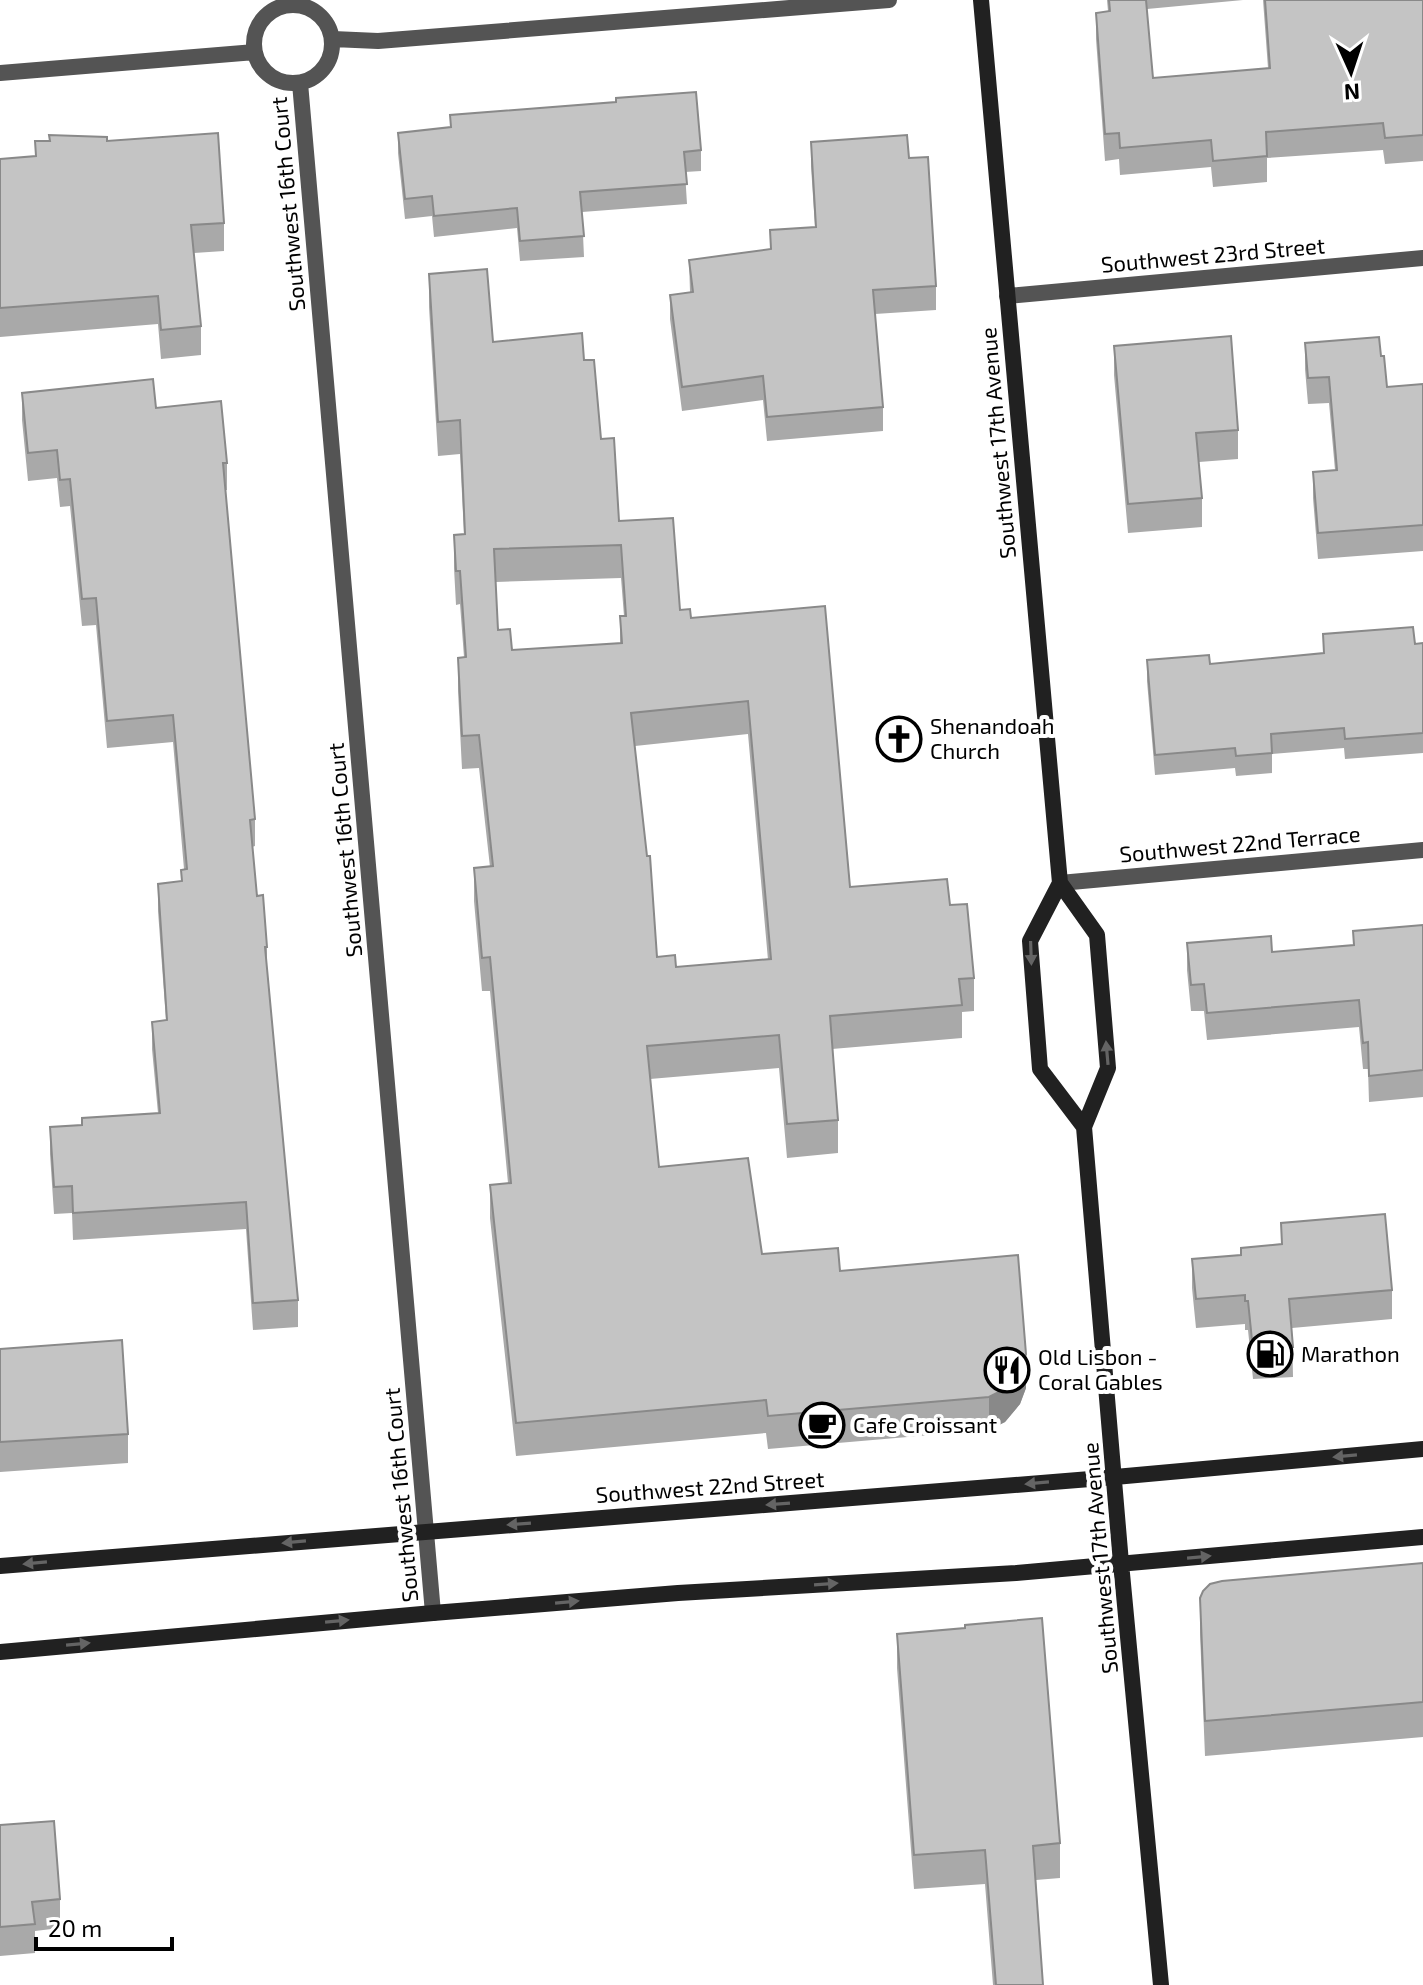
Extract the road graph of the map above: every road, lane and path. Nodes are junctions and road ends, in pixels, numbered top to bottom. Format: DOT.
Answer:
graph roads {
  1 [pos="889,0"];
  2 [pos="981,0"];
  3 [pos="293,2"];
  4 [pos="333,39"];
  5 [pos="255,52"];
  6 [pos="0,73"];
  7 [pos="300,83"];
  8 [pos="1423,258"];
  9 [pos="1007,296"];
  10 [pos="1423,850"];
  11 [pos="1060,883"];
  12 [pos="1084,1127"];
  13 [pos="1423,1449"];
  14 [pos="1115,1477"];
  15 [pos="427,1531"];
  16 [pos="1423,1537"];
  17 [pos="1121,1563"];
  18 [pos="0,1566"];
  19 [pos="433,1613"];
  20 [pos="0,1652"];
  21 [pos="1161,1985"];
  1 -- 4 [label="street"];
  2 -- 9 [label="main road, Southwest 17th Avenue"];
  3 -- 4 [label="street"];
  3 -- 5 [label="street"];
  4 -- 7 [label="street"];
  5 -- 6 [label="street"];
  5 -- 7 [label="street"];
  7 -- 15 [label="street, Southwest 16th Court"];
  8 -- 9 [label="street, Southwest 23rd Street"];
  9 -- 11 [label="main road, Southwest 17th Avenue"];
  10 -- 11 [label="street, Southwest 22nd Terrace"];
  12 -- 11 [label="main road, Southwest 17th Avenue, one-way"];
  11 -- 12 [label="main road, one-way"];
  12 -- 14 [label="main road, Southwest 17th Avenue"];
  13 -- 14 [label="main road, Southwest 22nd Street, one-way"];
  14 -- 15 [label="main road, Southwest 22nd Street, one-way"];
  14 -- 17 [label="main road, Southwest 17th Avenue"];
  15 -- 18 [label="main road, Southwest 22nd Street, one-way"];
  15 -- 19 [label="street, Southwest 16th Court"];
  17 -- 16 [label="main road, one-way"];
  19 -- 17 [label="main road, one-way"];
  17 -- 21 [label="main road, Southwest 17th Avenue"];
  20 -- 19 [label="main road, one-way"];
}
